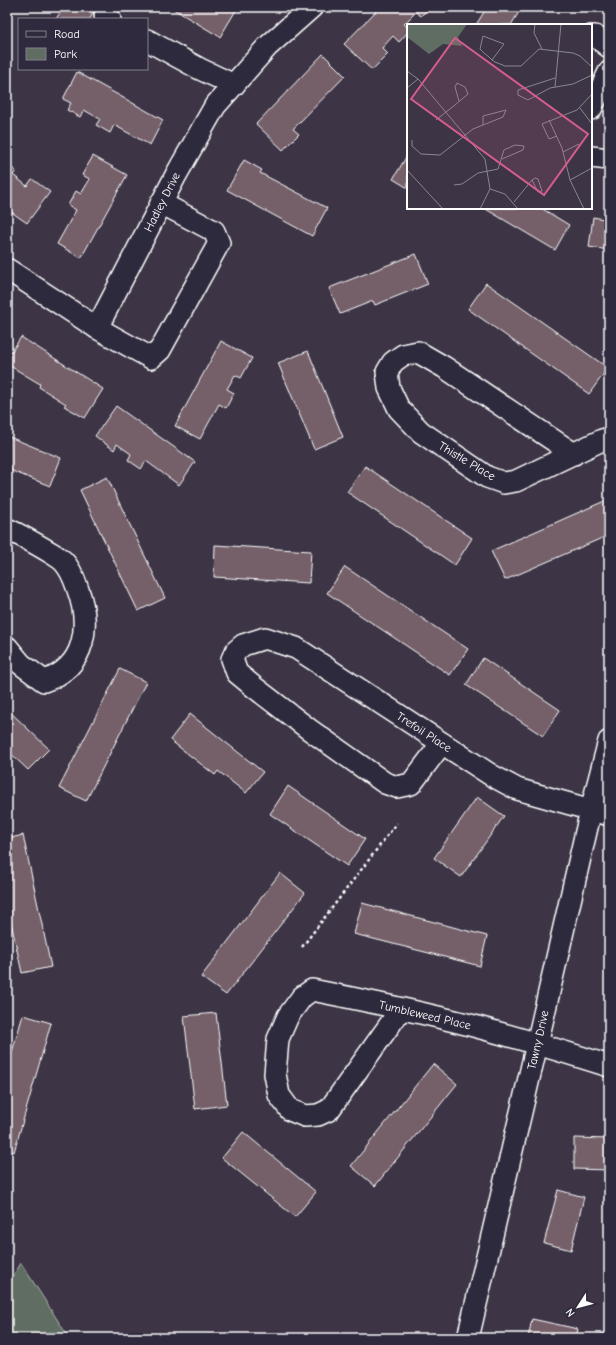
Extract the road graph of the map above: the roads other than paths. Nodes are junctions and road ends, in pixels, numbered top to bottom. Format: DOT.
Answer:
graph roads {
  1 [pos="312,7"];
  2 [pos="592,36"];
  3 [pos="148,41"];
  4 [pos="609,47"];
  5 [pos="609,72"];
  6 [pos="234,84"];
  7 [pos="592,107"];
  8 [pos="592,157"];
  9 [pos="609,159"];
  10 [pos="162,202"];
  11 [pos="7,269"];
  12 [pos="97,328"];
  13 [pos="609,438"];
  14 [pos="574,454"];
  15 [pos="7,529"];
  16 [pos="7,647"];
  17 [pos="609,741"];
  18 [pos="442,743"];
  19 [pos="600,812"];
  20 [pos="401,1009"];
  21 [pos="538,1044"];
  22 [pos="609,1066"];
  23 [pos="468,1338"];
  1 -- 6 [label="street, Hadley Drive"];
  2 -- 4 [label="street"];
  3 -- 6 [label="street"];
  5 -- 7 [label="street"];
  6 -- 10 [label="street, Hadley Drive"];
  8 -- 9 [label="street"];
  10 -- 12 [label="street, Hadley Drive"];
  10 -- 12 [label="street"];
  11 -- 12 [label="street"];
  13 -- 14 [label="street, Thistle Place"];
  14 -- 14 [label="street, Thistle Place"];
  15 -- 16 [label="street"];
  17 -- 19 [label="street, Tawny Drive"];
  18 -- 18 [label="street, Trefoil Place"];
  18 -- 19 [label="street, Trefoil Place"];
  19 -- 21 [label="street, Tawny Drive"];
  20 -- 20 [label="street, Tumbleweed Place"];
  20 -- 21 [label="street, Tumbleweed Place"];
  21 -- 22 [label="street, Tumbleweed Place"];
  21 -- 23 [label="street, Tawny Drive"];
}
